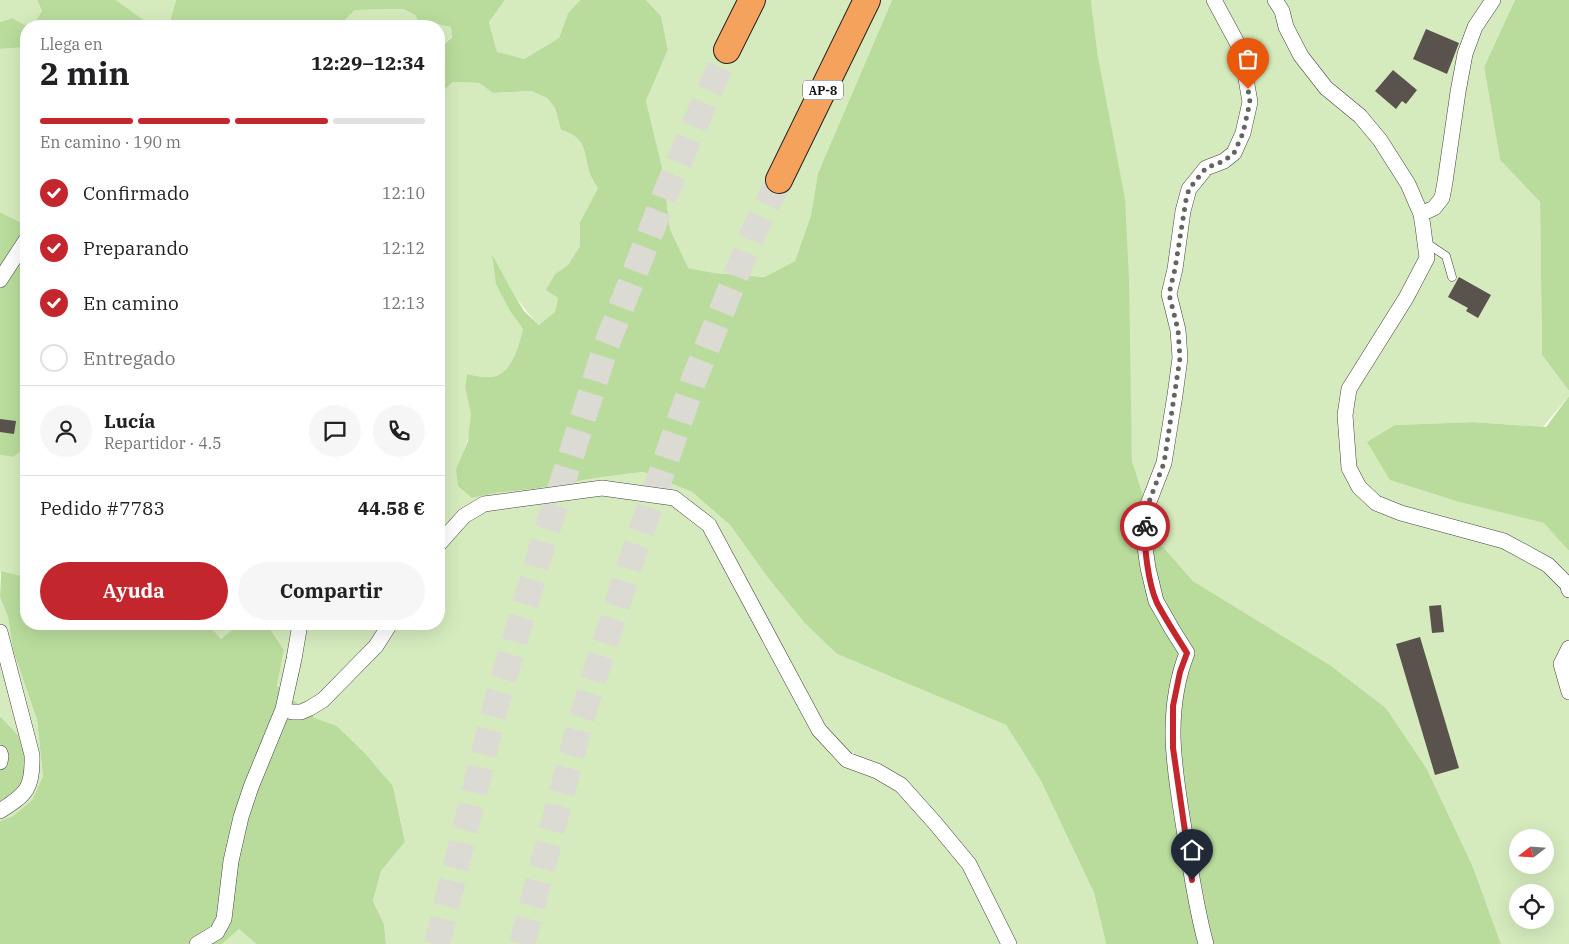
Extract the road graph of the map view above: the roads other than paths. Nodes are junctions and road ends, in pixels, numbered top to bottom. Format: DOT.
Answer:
graph roads {
  1 [pos="752,0"];
  2 [pos="867,0"];
  3 [pos="1214,0"];
  4 [pos="1275,0"];
  5 [pos="1493,0"];
  6 [pos="727,50"];
  7 [pos="779,180"];
  8 [pos="1421,214"];
  9 [pos="1425,242"];
  10 [pos="20,249"];
  11 [pos="1452,277"];
  12 [pos="0,280"];
  13 [pos="445,537"];
  14 [pos="1569,590"];
  15 [pos="299,630"];
  16 [pos="386,630"];
  17 [pos="0,632"];
  18 [pos="1569,648"];
  19 [pos="1569,692"];
  20 [pos="283,709"];
  21 [pos="0,753"];
  22 [pos="0,762"];
  23 [pos="0,811"];
  24 [pos="197,944"];
  25 [pos="1008,944"];
  26 [pos="1206,944"];
  1 -- 6 [label="highway"];
  2 -- 7 [label="highway, AP-8"];
  3 -- 26 [label="street"];
  4 -- 8 [label="street"];
  5 -- 8 [label="street"];
  8 -- 9 [label="street"];
  9 -- 11 [label="lane"];
  9 -- 14 [label="street"];
  10 -- 12 [label="street"];
  13 -- 25 [label="street"];
  15 -- 20 [label="street"];
  16 -- 20 [label="street"];
  17 -- 23 [label="street"];
  18 -- 19 [label="street"];
  20 -- 24 [label="street"];
  21 -- 22 [label="street"];
}
